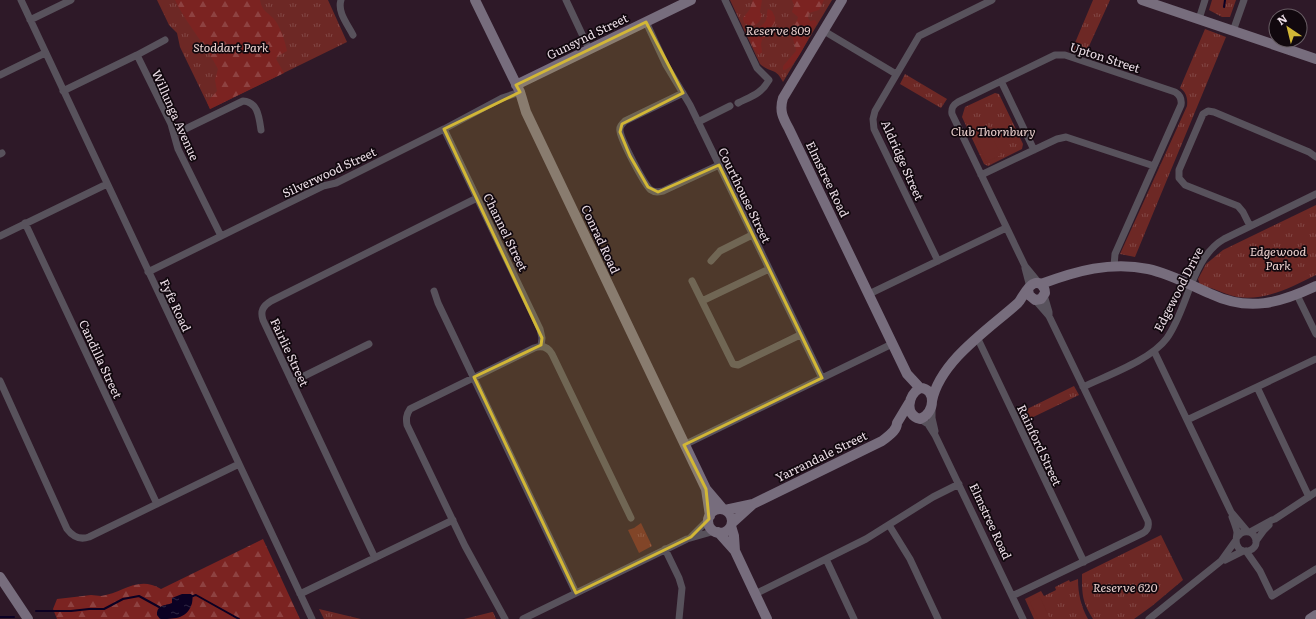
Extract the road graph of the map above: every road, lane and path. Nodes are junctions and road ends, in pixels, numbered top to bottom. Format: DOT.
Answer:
graph roads {
  1 [pos="21,0"];
  2 [pos="71,0"];
  3 [pos="476,0"];
  4 [pos="566,0"];
  5 [pos="691,0"];
  6 [pos="725,0"];
  7 [pos="842,0"];
  8 [pos="992,0"];
  9 [pos="1142,0"];
  10 [pos="1205,0"];
  11 [pos="1244,0"];
  12 [pos="339,1"];
  13 [pos="30,20"];
  14 [pos="1199,20"];
  15 [pos="646,22"];
  16 [pos="824,31"];
  17 [pos="1233,31"];
  18 [pos="353,36"];
  19 [pos="165,40"];
  20 [pos="589,49"];
  21 [pos="46,53"];
  22 [pos="137,56"];
  23 [pos="1316,59"];
  24 [pos="896,74"];
  25 [pos="0,75"];
  26 [pos="1001,81"];
  27 [pos="518,89"];
  28 [pos="64,91"];
  29 [pos="683,93"];
  30 [pos="738,102"];
  31 [pos="730,106"];
  32 [pos="698,122"];
  33 [pos="444,129"];
  34 [pos="261,130"];
  35 [pos="175,134"];
  36 [pos="1034,150"];
  37 [pos="1316,157"];
  38 [pos="718,165"];
  39 [pos="1154,166"];
  40 [pos="981,175"];
  41 [pos="107,184"];
  42 [pos="1316,194"];
  43 [pos="477,198"];
  44 [pos="25,224"];
  45 [pos="1250,226"];
  46 [pos="1006,228"];
  47 [pos="0,236"];
  48 [pos="221,236"];
  49 [pos="752,236"];
  50 [pos="938,261"];
  51 [pos="711,262"];
  52 [pos="1114,266"];
  53 [pos="769,269"];
  54 [pos="148,272"];
  55 [pos="692,281"];
  56 [pos="1191,285"];
  57 [pos="1316,286"];
  58 [pos="434,291"];
  59 [pos="1037,291"];
  60 [pos="869,294"];
  61 [pos="1297,294"];
  62 [pos="702,301"];
  63 [pos="1049,316"];
  64 [pos="1316,334"];
  65 [pos="800,335"];
  66 [pos="977,337"];
  67 [pos="369,344"];
  68 [pos="892,344"];
  69 [pos="541,346"];
  70 [pos="1154,351"];
  71 [pos="1316,358"];
  72 [pos="906,374"];
  73 [pos="942,376"];
  74 [pos="474,377"];
  75 [pos="822,378"];
  76 [pos="0,381"];
  77 [pos="292,382"];
  78 [pos="1083,387"];
  79 [pos="1257,387"];
  80 [pos="921,388"];
  81 [pos="910,401"];
  82 [pos="932,404"];
  83 [pos="919,418"];
  84 [pos="1187,420"];
  85 [pos="897,427"];
  86 [pos="935,435"];
  87 [pos="684,445"];
  88 [pos="239,464"];
  89 [pos="959,484"];
  90 [pos="706,489"];
  91 [pos="1316,492"];
  92 [pos="1309,497"];
  93 [pos="157,504"];
  94 [pos="753,504"];
  95 [pos="724,510"];
  96 [pos="1231,512"];
  97 [pos="709,517"];
  98 [pos="631,518"];
  99 [pos="1275,519"];
  100 [pos="452,520"];
  101 [pos="731,525"];
  102 [pos="889,525"];
  103 [pos="716,532"];
  104 [pos="1248,532"];
  105 [pos="691,537"];
  106 [pos="1236,539"];
  107 [pos="1256,543"];
  108 [pos="665,549"];
  109 [pos="735,551"];
  110 [pos="1244,551"];
  111 [pos="375,558"];
  112 [pos="826,559"];
  113 [pos="1221,561"];
  114 [pos="1084,562"];
  115 [pos="1316,569"];
  116 [pos="1260,571"];
  117 [pos="0,577"];
  118 [pos="576,593"];
  119 [pos="300,594"];
  120 [pos="755,594"];
  121 [pos="1012,596"];
  122 [pos="1316,615"];
  123 [pos="28,619"];
  124 [pos="312,619"];
  125 [pos="505,619"];
  126 [pos="523,619"];
  127 [pos="679,619"];
  128 [pos="767,619"];
  129 [pos="854,619"];
  130 [pos="938,619"];
  131 [pos="1023,619"];
  132 [pos="1149,619"];
  133 [pos="1310,619"];
  1 -- 13 [label="street, Fyfe Road"];
  2 -- 13 [label="street"];
  3 -- 27 [label="street, Conrad Road"];
  4 -- 20 [label="street"];
  5 -- 15 [label="street, Gunsynd Street"];
  6 -- 30 [label="street"];
  7 -- 16 [label="street, Elmstree Road"];
  8 -- 24 [label="street, Aldridge Street"];
  9 -- 14 [label="street"];
  10 -- 14 [label="street"];
  11 -- 17 [label="street"];
  12 -- 18 [label="street"];
  13 -- 21 [label="street, Fyfe Road"];
  14 -- 17 [label="street"];
  15 -- 20 [label="street, Gunsynd Street"];
  15 -- 29 [label="street, Courthouse Street"];
  16 -- 24 [label="street"];
  16 -- 60 [label="street, Elmstree Road"];
  17 -- 23 [label="street"];
  19 -- 22 [label="street"];
  20 -- 27 [label="street, Gunsynd Street"];
  21 -- 25 [label="street"];
  21 -- 28 [label="street, Fyfe Road"];
  22 -- 28 [label="street"];
  22 -- 35 [label="street, Willunga Avenue"];
  24 -- 50 [label="street, Aldridge Street"];
  26 -- 36 [label="street"];
  26 -- 39 [label="street, Upton Street"];
  26 -- 40 [label="street, Upton Street"];
  27 -- 33 [label="street, Silverwood Street"];
  27 -- 87 [label="street, Conrad Road"];
  28 -- 41 [label="street, Fyfe Road"];
  29 -- 32 [label="street, Courthouse Street"];
  29 -- 38 [label="street"];
  31 -- 32 [label="street"];
  32 -- 38 [label="street, Courthouse Street"];
  33 -- 43 [label="street, Channel Street"];
  33 -- 48 [label="street, Silverwood Street"];
  34 -- 35 [label="street"];
  35 -- 48 [label="street, Willunga Avenue"];
  36 -- 39 [label="street"];
  36 -- 40 [label="street"];
  37 -- 45 [label="street"];
  38 -- 49 [label="street, Courthouse Street"];
  39 -- 52 [label="street, Upton Street"];
  40 -- 46 [label="street, Upton Street"];
  41 -- 44 [label="street"];
  41 -- 54 [label="street, Fyfe Road"];
  42 -- 45 [label="street, Edgewood Drive"];
  43 -- 69 [label="street, Channel Street"];
  43 -- 77 [label="street, Fairlie Street"];
  44 -- 47 [label="street"];
  44 -- 93 [label="street, Candilla Street"];
  45 -- 56 [label="street, Edgewood Drive"];
  46 -- 50 [label="street"];
  46 -- 59 [label="street, Upton Street"];
  48 -- 54 [label="street, Silverwood Street"];
  49 -- 51 [label="street"];
  49 -- 53 [label="street, Courthouse Street"];
  50 -- 60 [label="street"];
  52 -- 56 [label="street"];
  52 -- 59 [label="street"];
  53 -- 62 [label="street"];
  53 -- 65 [label="street, Courthouse Street"];
  54 -- 88 [label="street, Fyfe Road"];
  55 -- 62 [label="street"];
  56 -- 61 [label="street"];
  56 -- 70 [label="street, Edgewood Drive"];
  57 -- 61 [label="street"];
  58 -- 74 [label="street"];
  59 -- 63 [label="street"];
  59 -- 63 [label="street, Upton Street"];
  59 -- 66 [label="street"];
  60 -- 68 [label="street, Elmstree Road"];
  61 -- 64 [label="street"];
  62 -- 65 [label="street"];
  63 -- 78 [label="street"];
  65 -- 75 [label="street, Courthouse Street"];
  66 -- 73 [label="street"];
  66 -- 114 [label="street, Rainford Street"];
  67 -- 77 [label="street"];
  68 -- 72 [label="street, Elmstree Road"];
  68 -- 75 [label="street"];
  69 -- 74 [label="street"];
  69 -- 98 [label="street"];
  70 -- 78 [label="street, Edgewood Drive"];
  70 -- 84 [label="street"];
  71 -- 79 [label="street"];
  72 -- 80 [label="street, Elmstree Road"];
  72 -- 81 [label="street, Elmstree Road"];
  73 -- 80 [label="street"];
  73 -- 82 [label="street"];
  74 -- 100 [label="street"];
  74 -- 118 [label="street"];
  75 -- 87 [label="street"];
  76 -- 93 [label="street"];
  77 -- 111 [label="street, Fairlie Street"];
  78 -- 114 [label="street"];
  79 -- 84 [label="street"];
  79 -- 92 [label="street"];
  80 -- 81 [label="street"];
  80 -- 82 [label="street"];
  81 -- 83 [label="street"];
  81 -- 85 [label="street, Yarrandale Street"];
  82 -- 83 [label="street"];
  82 -- 86 [label="street, Elmstree Road"];
  83 -- 85 [label="street, Yarrandale Street"];
  83 -- 86 [label="street, Elmstree Road"];
  84 -- 96 [label="street"];
  85 -- 94 [label="street, Yarrandale Street"];
  86 -- 89 [label="street, Elmstree Road"];
  87 -- 90 [label="street, Conrad Road"];
  88 -- 93 [label="street"];
  88 -- 119 [label="street, Fyfe Road"];
  89 -- 102 [label="street"];
  89 -- 121 [label="street, Elmstree Road"];
  90 -- 95 [label="street, Conrad Road"];
  90 -- 97 [label="street, Conrad Road"];
  91 -- 92 [label="street"];
  92 -- 99 [label="street"];
  94 -- 95 [label="street, Yarrandale Street"];
  94 -- 101 [label="street, Yarrandale Street"];
  95 -- 97 [label="street"];
  95 -- 101 [label="street"];
  96 -- 104 [label="street"];
  96 -- 106 [label="street"];
  97 -- 103 [label="street"];
  97 -- 105 [label="street"];
  99 -- 104 [label="street"];
  99 -- 107 [label="street"];
  100 -- 111 [label="street"];
  100 -- 125 [label="street"];
  101 -- 103 [label="street"];
  101 -- 109 [label="street"];
  102 -- 112 [label="street"];
  102 -- 130 [label="street"];
  103 -- 105 [label="street"];
  103 -- 109 [label="street"];
  104 -- 106 [label="street"];
  104 -- 107 [label="street"];
  105 -- 108 [label="street"];
  106 -- 110 [label="street"];
  106 -- 113 [label="street"];
  107 -- 110 [label="street"];
  107 -- 116 [label="street"];
  108 -- 118 [label="street"];
  108 -- 127 [label="street"];
  109 -- 120 [label="street"];
  110 -- 113 [label="street"];
  110 -- 116 [label="street"];
  111 -- 119 [label="street"];
  112 -- 120 [label="street"];
  112 -- 129 [label="street"];
  113 -- 132 [label="street"];
  114 -- 121 [label="street"];
  115 -- 116 [label="street"];
  117 -- 123 [label="street"];
  118 -- 126 [label="street"];
  119 -- 124 [label="street, Fyfe Road"];
  120 -- 128 [label="street"];
  121 -- 131 [label="street, Elmstree Road"];
  122 -- 133 [label="street"];
}
